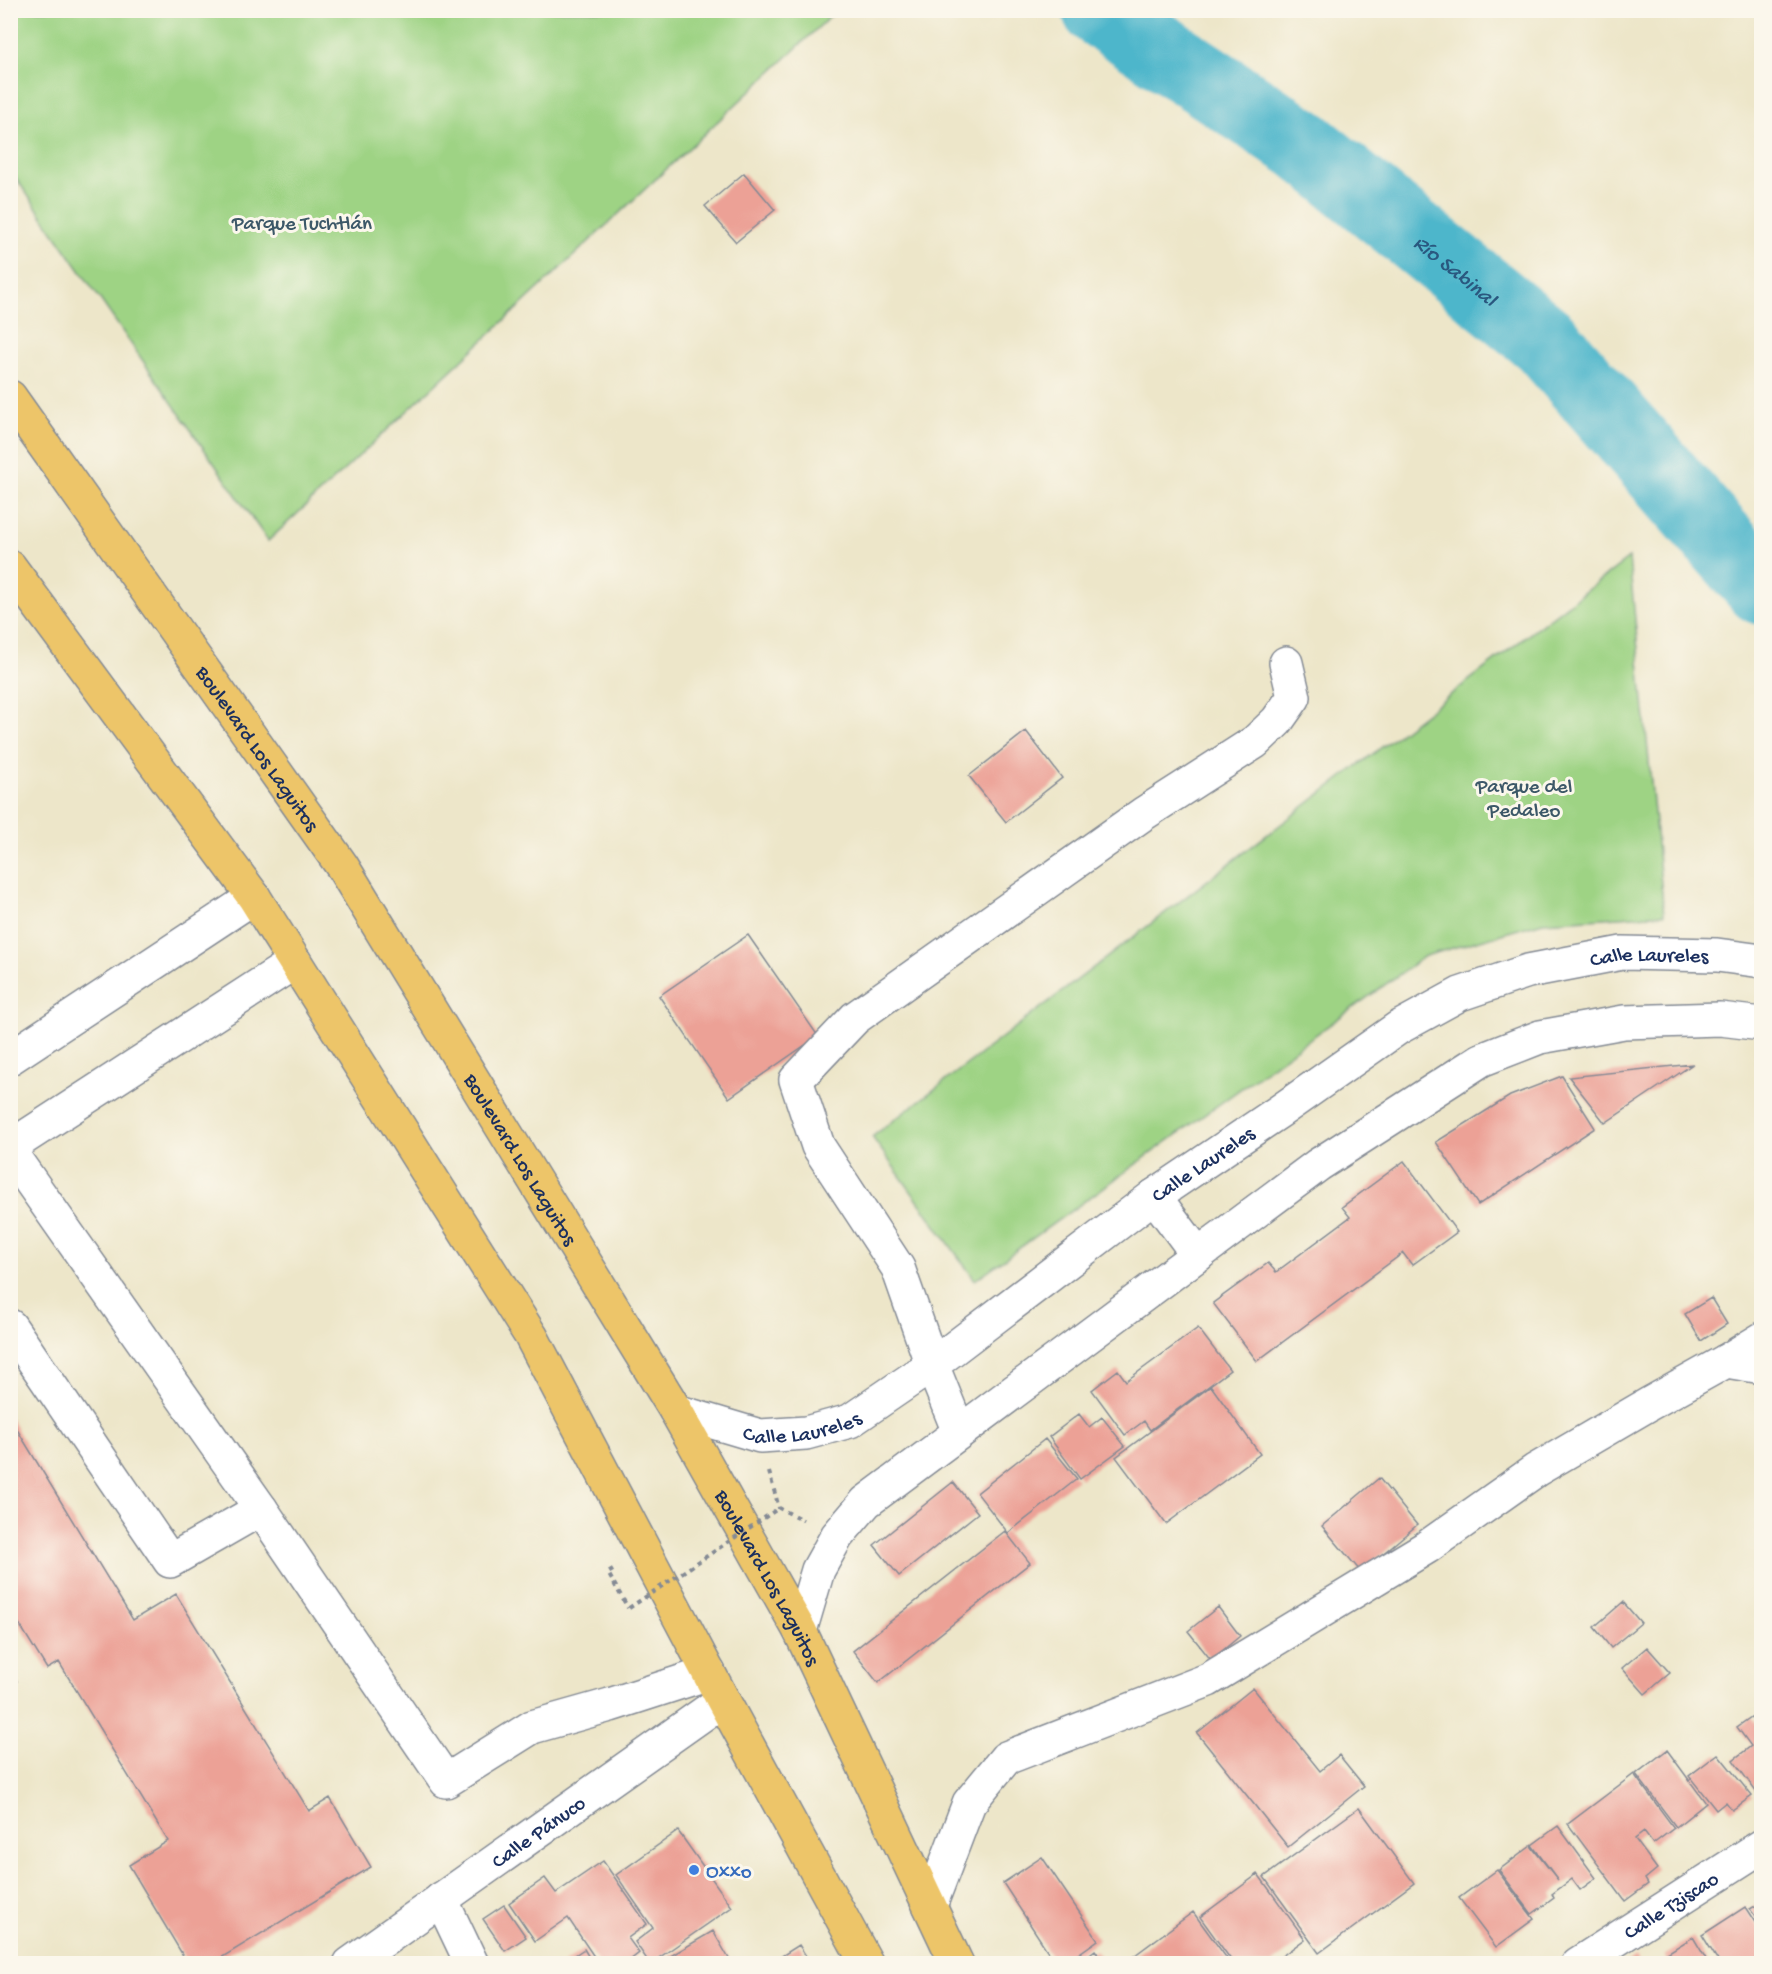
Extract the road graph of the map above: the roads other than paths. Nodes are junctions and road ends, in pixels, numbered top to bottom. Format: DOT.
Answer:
graph roads {
  1 [pos="10,397"];
  2 [pos="10,567"];
  3 [pos="1286,663"];
  4 [pos="254,897"];
  5 [pos="1761,961"];
  6 [pos="295,962"];
  7 [pos="1761,1024"];
  8 [pos="10,1058"];
  9 [pos="10,1150"];
  10 [pos="1154,1196"];
  11 [pos="1198,1255"];
  12 [pos="10,1326"];
  13 [pos="1761,1339"];
  14 [pos="1726,1361"];
  15 [pos="932,1365"];
  16 [pos="1761,1367"];
  17 [pos="676,1411"];
  18 [pos="960,1432"];
  19 [pos="261,1509"];
  20 [pos="800,1631"];
  21 [pos="716,1687"];
  22 [pos="1761,1846"];
  23 [pos="441,1899"];
  24 [pos="930,1906"];
  25 [pos="350,1964"];
  26 [pos="472,1964"];
  27 [pos="867,1964"];
  28 [pos="957,1964"];
  29 [pos="1578,1964"];
  1 -- 17 [label="main road, Boulevard Los Laguitos"];
  2 -- 4 [label="main road"];
  3 -- 15 [label="street"];
  4 -- 6 [label="main road"];
  4 -- 8 [label="street"];
  5 -- 10 [label="street, Calle Laureles"];
  6 -- 9 [label="street"];
  6 -- 21 [label="main road"];
  7 -- 11 [label="street"];
  9 -- 19 [label="street"];
  10 -- 11 [label="street"];
  10 -- 15 [label="street, Calle Laureles"];
  11 -- 18 [label="street"];
  12 -- 19 [label="street"];
  13 -- 14 [label="street"];
  14 -- 16 [label="street"];
  14 -- 24 [label="street"];
  15 -- 17 [label="street, Calle Laureles"];
  15 -- 18 [label="street"];
  17 -- 20 [label="main road, Boulevard Los Laguitos"];
  18 -- 20 [label="street"];
  19 -- 21 [label="street"];
  20 -- 24 [label="main road, Boulevard Los Laguitos"];
  21 -- 23 [label="street, Calle Pánuco"];
  21 -- 27 [label="main road"];
  22 -- 29 [label="street, Calle Tziscao"];
  23 -- 25 [label="street, Calle Pánuco"];
  23 -- 26 [label="street"];
  24 -- 28 [label="main road, Boulevard Los Laguitos"];
}
